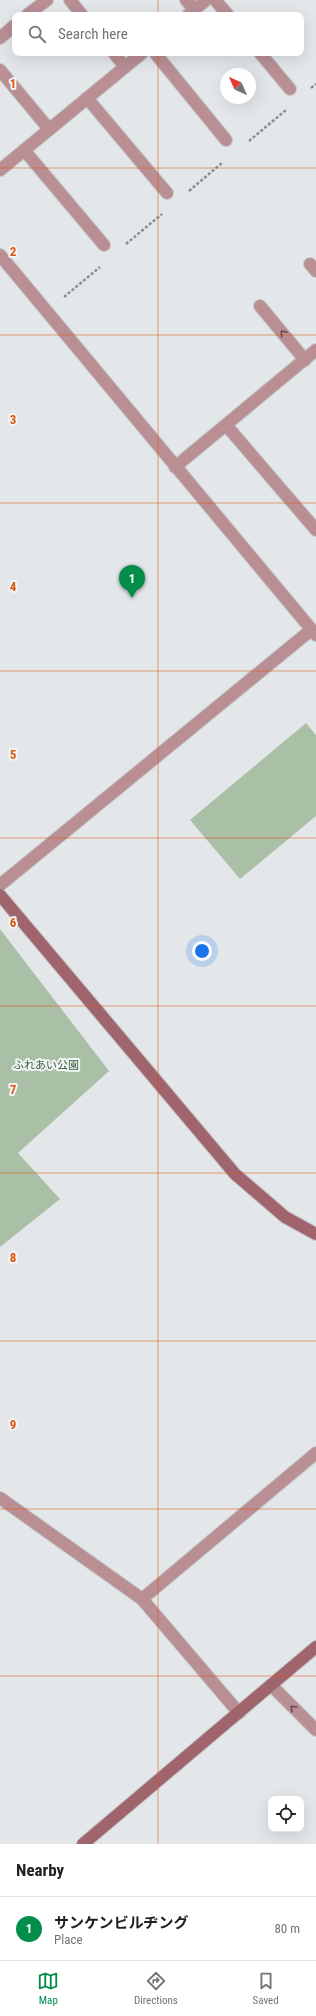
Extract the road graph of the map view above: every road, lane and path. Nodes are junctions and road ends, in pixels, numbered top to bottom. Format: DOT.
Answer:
graph roads {
  1 [pos="46,0"];
  2 [pos="70,0"];
  3 [pos="186,0"];
  4 [pos="206,0"];
  5 [pos="215,0"];
  6 [pos="30,8"];
  7 [pos="80,12"];
  8 [pos="191,12"];
  9 [pos="225,12"];
  10 [pos="12,28"];
  11 [pos="0,38"];
  12 [pos="116,56"];
  13 [pos="138,56"];
  14 [pos="157,56"];
  15 [pos="263,56"];
  16 [pos="125,67"];
  17 [pos="0,70"];
  18 [pos="290,88"];
  19 [pos="87,98"];
  20 [pos="49,129"];
  21 [pos="226,140"];
  22 [pos="24,150"];
  23 [pos="0,170"];
  24 [pos="167,193"];
  25 [pos="104,244"];
  26 [pos="0,255"];
  27 [pos="260,306"];
  28 [pos="316,350"];
  29 [pos="305,360"];
  30 [pos="226,425"];
  31 [pos="175,467"];
  32 [pos="316,530"];
  33 [pos="314,633"];
  34 [pos="0,885"];
  35 [pos="0,894"];
  36 [pos="316,1234"];
  37 [pos="316,1453"];
  38 [pos="0,1498"];
  39 [pos="142,1599"];
  40 [pos="316,1647"];
  41 [pos="271,1685"];
  42 [pos="239,1713"];
  43 [pos="316,1730"];
  44 [pos="84,1844"];
  1 -- 6 [label="street"];
  2 -- 7 [label="street"];
  3 -- 8 [label="street"];
  4 -- 8 [label="street"];
  5 -- 9 [label="street"];
  10 -- 11 [label="street"];
  12 -- 16 [label="street"];
  13 -- 16 [label="street"];
  14 -- 21 [label="street"];
  15 -- 18 [label="street"];
  16 -- 19 [label="street"];
  17 -- 20 [label="street"];
  19 -- 20 [label="street"];
  19 -- 24 [label="street"];
  20 -- 22 [label="street"];
  22 -- 23 [label="street"];
  22 -- 25 [label="street"];
  26 -- 31 [label="street"];
  29 -- 27 [label="street, one-way"];
  28 -- 29 [label="street"];
  29 -- 30 [label="street"];
  30 -- 31 [label="street"];
  30 -- 32 [label="street"];
  31 -- 33 [label="street"];
  33 -- 34 [label="street"];
  35 -- 36 [label="street"];
  37 -- 39 [label="street"];
  38 -- 39 [label="street"];
  39 -- 42 [label="street"];
  40 -- 41 [label="street"];
  41 -- 42 [label="street"];
  43 -- 41 [label="street, one-way"];
  42 -- 44 [label="street"];
}
